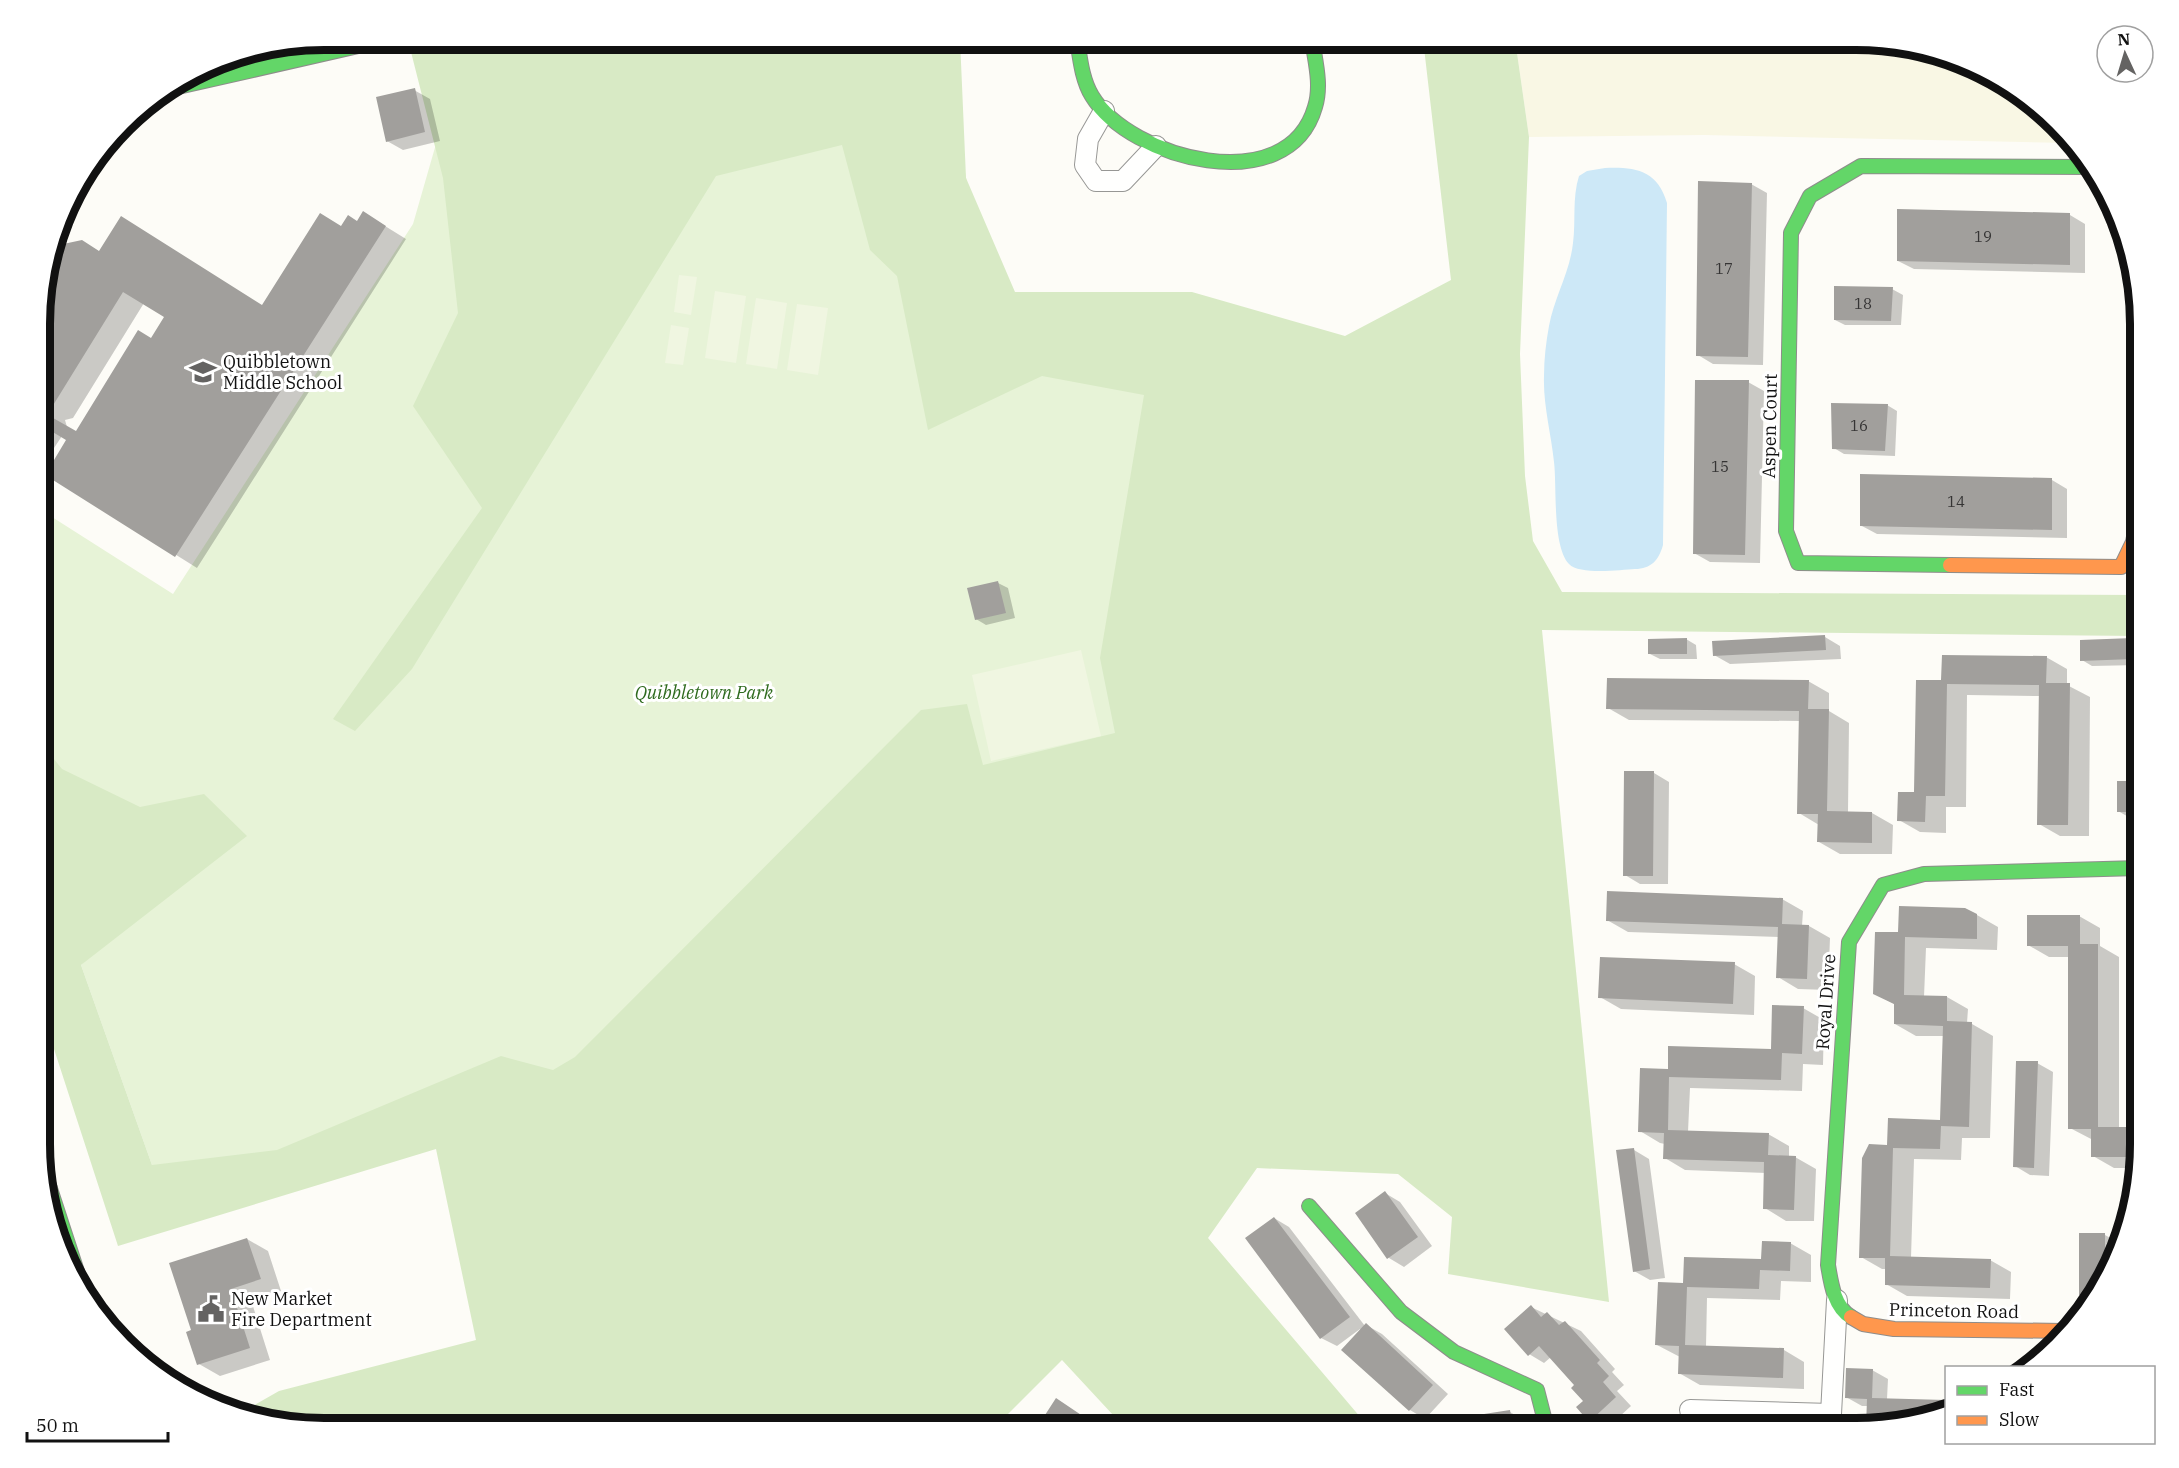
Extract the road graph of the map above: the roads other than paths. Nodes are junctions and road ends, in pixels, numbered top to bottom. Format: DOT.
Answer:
graph roads {
  1 [pos="321,50"];
  2 [pos="1079,50"];
  3 [pos="1314,50"];
  4 [pos="259,60"];
  5 [pos="200,79"];
  6 [pos="1104,111"];
  7 [pos="1156,146"];
  8 [pos="2080,167"];
  9 [pos="2130,548"];
  10 [pos="2130,868"];
  11 [pos="1309,1206"];
  12 [pos="1831,1209"];
  13 [pos="60,1218"];
  14 [pos="68,1243"];
  15 [pos="1837,1300"];
  16 [pos="2056,1331"];
  17 [pos="1690,1410"];
  18 [pos="1544,1418"];
  1 -- 4 [label="street"];
  2 -- 6 [label="street"];
  3 -- 7 [label="street"];
  4 -- 5 [label="street"];
  6 -- 7 [label="street"];
  6 -- 7 [label="street"];
  8 -- 9 [label="street, Aspen Court"];
  10 -- 12 [label="street, Royal Drive"];
  11 -- 18 [label="street"];
  12 -- 15 [label="street, Princeton Road"];
  13 -- 14 [label="street"];
  15 -- 16 [label="street, Princeton Road"];
  15 -- 17 [label="street"];
}
